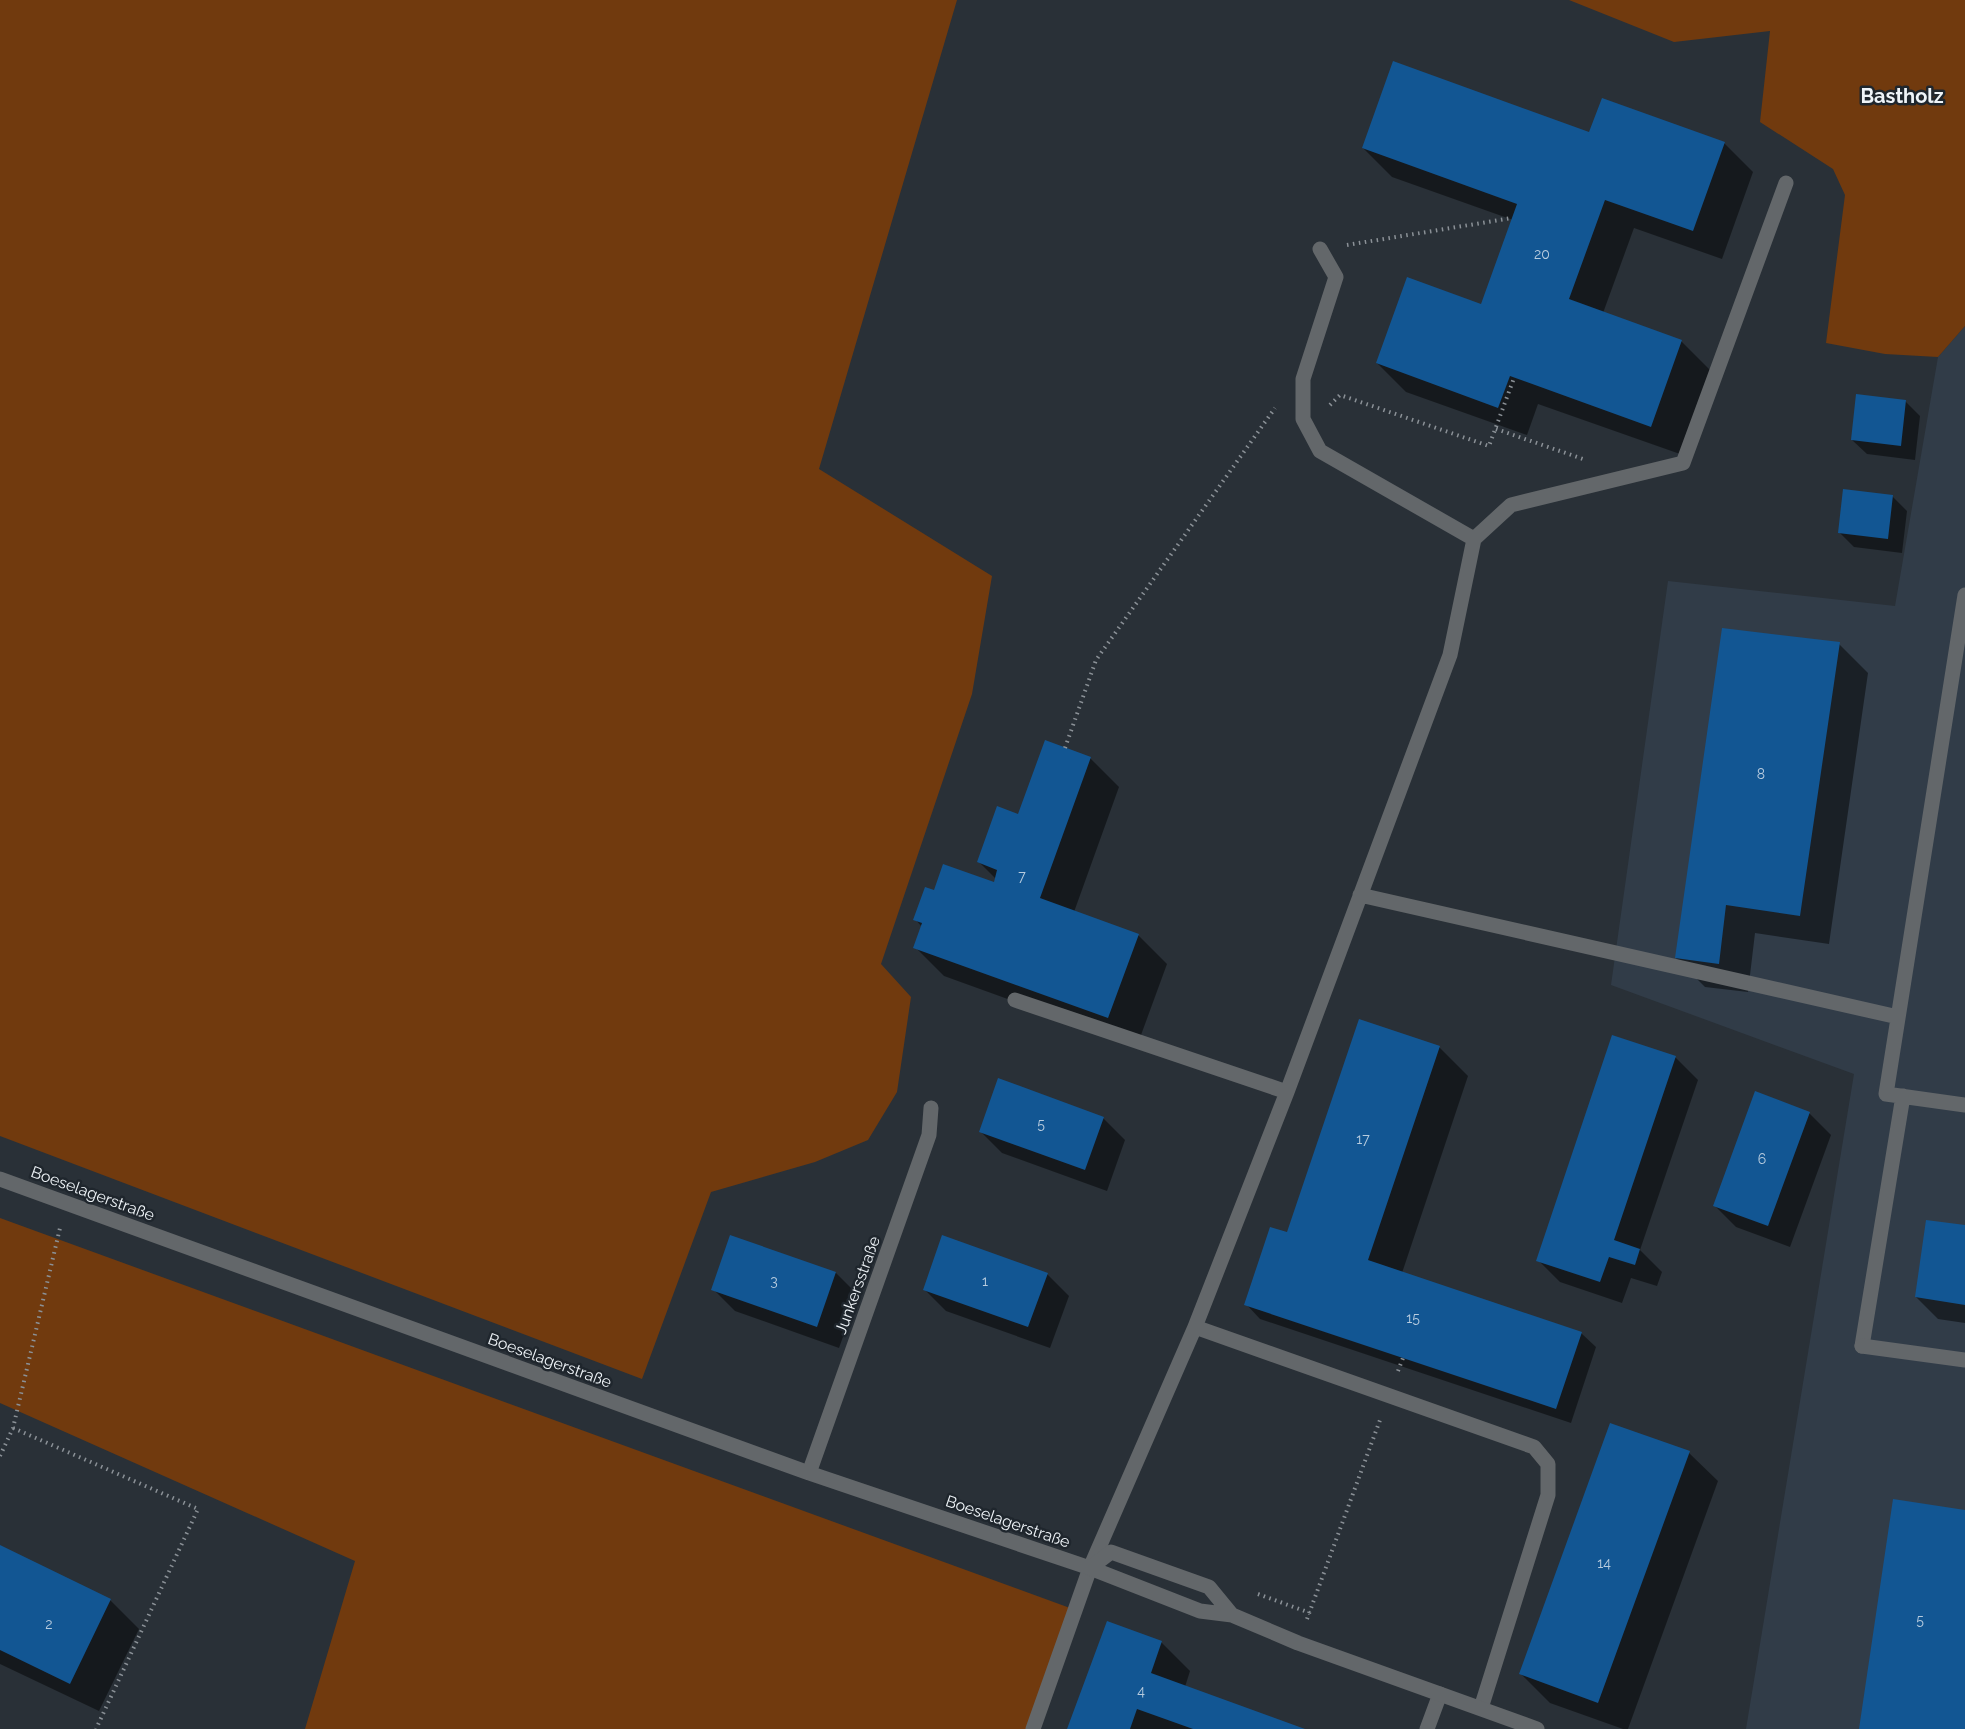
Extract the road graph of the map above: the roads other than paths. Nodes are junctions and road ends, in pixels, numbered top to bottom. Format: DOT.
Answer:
graph roads {
  1 [pos="1786,183"];
  2 [pos="1320,249"];
  3 [pos="1474,539"];
  4 [pos="1965,595"];
  5 [pos="1360,895"];
  6 [pos="1015,1000"];
  7 [pos="1898,1017"];
  8 [pos="1287,1092"];
  9 [pos="1903,1096"];
  10 [pos="1965,1105"];
  11 [pos="931,1108"];
  12 [pos="0,1179"];
  13 [pos="1195,1327"];
  14 [pos="1965,1360"];
  15 [pos="809,1473"];
  16 [pos="1090,1568"];
  17 [pos="1232,1615"];
  18 [pos="1440,1694"];
  19 [pos="1481,1708"];
  20 [pos="1033,1729"];
  21 [pos="1426,1729"];
  22 [pos="1537,1729"];
  1 -- 3 [label="street"];
  2 -- 3 [label="street"];
  3 -- 5 [label="street"];
  4 -- 7 [label="street"];
  5 -- 7 [label="street"];
  5 -- 8 [label="street"];
  6 -- 8 [label="street"];
  7 -- 9 [label="street"];
  8 -- 13 [label="street"];
  9 -- 10 [label="street"];
  9 -- 14 [label="street"];
  11 -- 15 [label="street, Junkersstraße"];
  12 -- 15 [label="street, Boeselagerstraße"];
  13 -- 16 [label="street"];
  13 -- 19 [label="street"];
  15 -- 16 [label="street, Boeselagerstraße"];
  16 -- 17 [label="street, Boeselagerstraße"];
  16 -- 17 [label="street, Boeselagerstraße"];
  16 -- 20 [label="street"];
  17 -- 18 [label="street, Boeselagerstraße"];
  18 -- 19 [label="street, Boeselagerstraße"];
  18 -- 21 [label="street"];
  19 -- 22 [label="street, Boeselagerstraße"];
}
